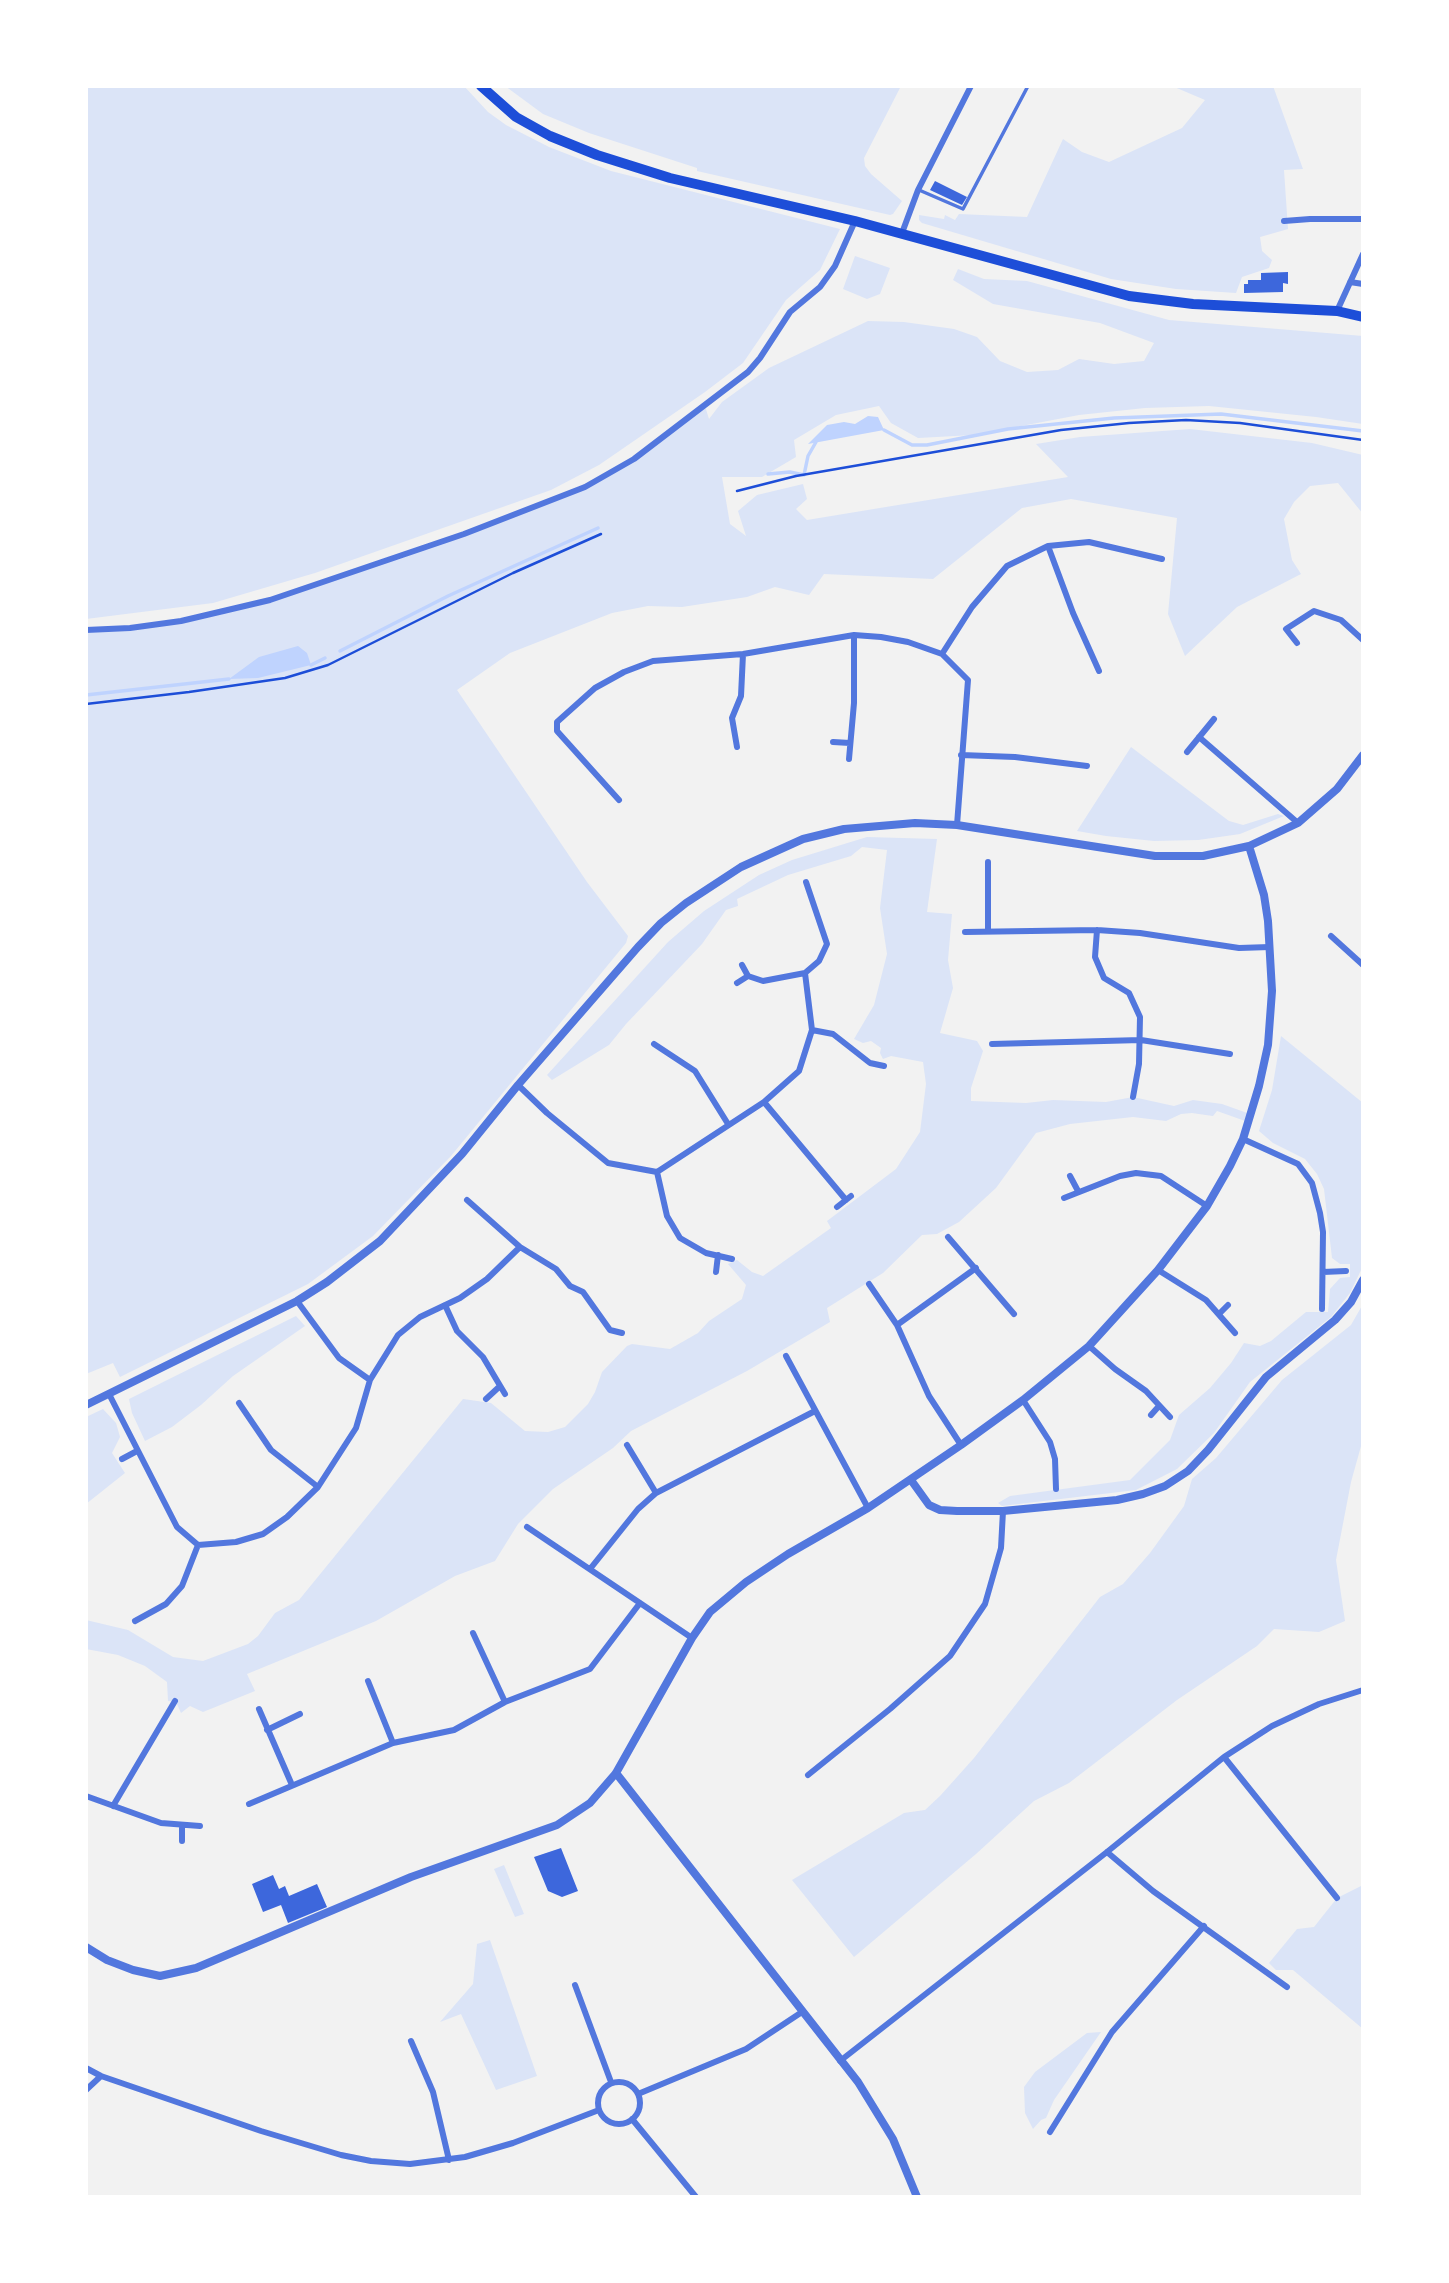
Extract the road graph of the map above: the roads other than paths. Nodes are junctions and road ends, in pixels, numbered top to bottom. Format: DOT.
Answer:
graph roads {
  1 [pos="481,86"];
  2 [pos="971,86"];
  3 [pos="1028,86"];
  4 [pos="918,190"];
  5 [pos="1363,219"];
  6 [pos="855,220"];
  7 [pos="1284,221"];
  8 [pos="902,233"];
  9 [pos="1363,254"];
  10 [pos="1350,282"];
  11 [pos="1363,284"];
  12 [pos="1337,311"];
  13 [pos="1363,317"];
  14 [pos="1048,546"];
  15 [pos="1162,559"];
  16 [pos="86,630"];
  17 [pos="854,635"];
  18 [pos="1363,640"];
  19 [pos="1297,643"];
  20 [pos="743,654"];
  21 [pos="942,654"];
  22 [pos="1099,671"];
  23 [pos="1214,719"];
  24 [pos="1199,737"];
  25 [pos="833,742"];
  26 [pos="850,743"];
  27 [pos="737,747"];
  28 [pos="1187,752"];
  29 [pos="1363,754"];
  30 [pos="961,755"];
  31 [pos="849,759"];
  32 [pos="1087,765"];
  33 [pos="618,800"];
  34 [pos="1298,823"];
  35 [pos="957,825"];
  36 [pos="1249,846"];
  37 [pos="988,862"];
  38 [pos="806,882"];
  39 [pos="1097,930"];
  40 [pos="988,931"];
  41 [pos="965,932"];
  42 [pos="1331,936"];
  43 [pos="1270,947"];
  44 [pos="742,965"];
  45 [pos="1363,965"];
  46 [pos="806,973"];
  47 [pos="748,976"];
  48 [pos="737,983"];
  49 [pos="812,1030"];
  50 [pos="1141,1040"];
  51 [pos="654,1044"];
  52 [pos="992,1044"];
  53 [pos="1230,1054"];
  54 [pos="884,1066"];
  55 [pos="518,1085"];
  56 [pos="1133,1097"];
  57 [pos="764,1102"];
  58 [pos="728,1124"];
  59 [pos="1243,1139"];
  60 [pos="657,1172"];
  61 [pos="1070,1176"];
  62 [pos="1078,1191"];
  63 [pos="1064,1198"];
  64 [pos="467,1200"];
  65 [pos="1207,1206"];
  66 [pos="837,1207"];
  67 [pos="948,1237"];
  68 [pos="520,1247"];
  69 [pos="718,1255"];
  70 [pos="732,1259"];
  71 [pos="976,1268"];
  72 [pos="1158,1270"];
  73 [pos="716,1272"];
  74 [pos="1323,1272"];
  75 [pos="1346,1272"];
  76 [pos="1363,1280"];
  77 [pos="869,1284"];
  78 [pos="297,1301"];
  79 [pos="445,1305"];
  80 [pos="1227,1306"];
  81 [pos="1322,1309"];
  82 [pos="1014,1314"];
  83 [pos="1219,1314"];
  84 [pos="897,1325"];
  85 [pos="622,1333"];
  86 [pos="1235,1333"];
  87 [pos="1089,1346"];
  88 [pos="786,1356"];
  89 [pos="370,1380"];
  90 [pos="499,1387"];
  91 [pos="109,1394"];
  92 [pos="505,1394"];
  93 [pos="486,1399"];
  94 [pos="1023,1400"];
  95 [pos="239,1403"];
  96 [pos="86,1405"];
  97 [pos="1159,1406"];
  98 [pos="815,1410"];
  99 [pos="1151,1415"];
  100 [pos="1170,1417"];
  101 [pos="626,1445"];
  102 [pos="961,1445"];
  103 [pos="137,1451"];
  104 [pos="122,1459"];
  105 [pos="911,1480"];
  106 [pos="318,1487"];
  107 [pos="1056,1489"];
  108 [pos="656,1493"];
  109 [pos="867,1508"];
  110 [pos="1003,1511"];
  111 [pos="527,1527"];
  112 [pos="198,1545"];
  113 [pos="590,1569"];
  114 [pos="640,1603"];
  115 [pos="135,1621"];
  116 [pos="473,1633"];
  117 [pos="692,1638"];
  118 [pos="368,1681"];
  119 [pos="1363,1690"];
  120 [pos="175,1701"];
  121 [pos="505,1702"];
  122 [pos="259,1709"];
  123 [pos="300,1714"];
  124 [pos="267,1730"];
  125 [pos="393,1743"];
  126 [pos="1224,1757"];
  127 [pos="616,1773"];
  128 [pos="808,1775"];
  129 [pos="292,1785"];
  130 [pos="86,1796"];
  131 [pos="250,1804"];
  132 [pos="113,1805"];
  133 [pos="182,1825"];
  134 [pos="200,1826"];
  135 [pos="182,1841"];
  136 [pos="1107,1852"];
  137 [pos="1337,1898"];
  138 [pos="1204,1926"];
  139 [pos="86,1947"];
  140 [pos="575,1985"];
  141 [pos="1287,1987"];
  142 [pos="802,2012"];
  143 [pos="411,2041"];
  144 [pos="840,2061"];
  145 [pos="86,2068"];
  146 [pos="101,2076"];
  147 [pos="611,2082"];
  148 [pos="86,2090"];
  149 [pos="638,2094"];
  150 [pos="599,2110"];
  151 [pos="632,2119"];
  152 [pos="1050,2132"];
  153 [pos="449,2160"];
  154 [pos="696,2197"];
  155 [pos="916,2197"];
  1 -- 6 [label="main road"];
  2 -- 4 [label="street"];
  3 -- 4 [label="lane"];
  4 -- 8 [label="street"];
  5 -- 7 [label="street"];
  6 -- 8 [label="main road"];
  6 -- 16 [label="street"];
  8 -- 12 [label="main road"];
  9 -- 10 [label="street"];
  10 -- 11 [label="street"];
  10 -- 12 [label="street"];
  12 -- 13 [label="main road"];
  14 -- 15 [label="street"];
  14 -- 21 [label="street"];
  14 -- 22 [label="street"];
  17 -- 20 [label="street"];
  17 -- 21 [label="street"];
  17 -- 26 [label="street"];
  18 -- 19 [label="street"];
  20 -- 27 [label="street"];
  20 -- 33 [label="street"];
  21 -- 30 [label="street"];
  23 -- 24 [label="street"];
  24 -- 28 [label="street"];
  24 -- 34 [label="street"];
  25 -- 26 [label="street"];
  26 -- 31 [label="street"];
  29 -- 34 [label="street"];
  30 -- 32 [label="street"];
  30 -- 35 [label="street"];
  34 -- 36 [label="street"];
  35 -- 36 [label="street"];
  35 -- 55 [label="street"];
  36 -- 43 [label="street"];
  37 -- 40 [label="street"];
  38 -- 46 [label="street"];
  39 -- 40 [label="street"];
  39 -- 43 [label="street"];
  39 -- 50 [label="street"];
  40 -- 41 [label="street"];
  42 -- 45 [label="street"];
  43 -- 59 [label="street"];
  44 -- 47 [label="street"];
  46 -- 47 [label="street"];
  46 -- 49 [label="street"];
  47 -- 48 [label="street"];
  49 -- 54 [label="street"];
  49 -- 57 [label="street"];
  50 -- 52 [label="street"];
  50 -- 53 [label="street"];
  50 -- 56 [label="street"];
  51 -- 58 [label="street"];
  55 -- 60 [label="street"];
  55 -- 78 [label="street"];
  57 -- 58 [label="street"];
  57 -- 66 [label="street"];
  58 -- 60 [label="street"];
  59 -- 65 [label="street"];
  59 -- 74 [label="street"];
  60 -- 69 [label="street"];
  61 -- 62 [label="street"];
  62 -- 63 [label="street"];
  62 -- 65 [label="street"];
  64 -- 68 [label="street"];
  65 -- 72 [label="street"];
  67 -- 71 [label="street"];
  68 -- 79 [label="street"];
  68 -- 85 [label="street"];
  69 -- 70 [label="street"];
  69 -- 73 [label="street"];
  71 -- 82 [label="street"];
  71 -- 84 [label="street"];
  72 -- 83 [label="street"];
  72 -- 87 [label="street"];
  74 -- 75 [label="street"];
  74 -- 81 [label="street"];
  76 -- 110 [label="street"];
  77 -- 84 [label="street"];
  78 -- 89 [label="street"];
  78 -- 91 [label="street"];
  79 -- 89 [label="street"];
  79 -- 90 [label="street"];
  80 -- 83 [label="street"];
  83 -- 86 [label="street"];
  84 -- 102 [label="street"];
  87 -- 94 [label="street"];
  87 -- 97 [label="street"];
  88 -- 98 [label="street"];
  89 -- 106 [label="street"];
  90 -- 92 [label="street"];
  90 -- 93 [label="street"];
  91 -- 96 [label="street"];
  91 -- 103 [label="street"];
  94 -- 102 [label="street"];
  94 -- 107 [label="street"];
  95 -- 106 [label="street"];
  97 -- 99 [label="street"];
  97 -- 100 [label="street"];
  98 -- 108 [label="street"];
  98 -- 109 [label="street"];
  101 -- 108 [label="street"];
  102 -- 105 [label="street"];
  103 -- 104 [label="street"];
  103 -- 112 [label="street"];
  105 -- 109 [label="street"];
  105 -- 110 [label="street"];
  106 -- 112 [label="street"];
  108 -- 113 [label="street"];
  109 -- 117 [label="street"];
  110 -- 128 [label="street"];
  111 -- 113 [label="street"];
  112 -- 115 [label="street"];
  113 -- 114 [label="street"];
  114 -- 117 [label="street"];
  114 -- 121 [label="street"];
  116 -- 121 [label="street"];
  117 -- 127 [label="street"];
  118 -- 125 [label="street"];
  119 -- 126 [label="street"];
  120 -- 132 [label="street"];
  121 -- 125 [label="street"];
  122 -- 124 [label="street"];
  123 -- 124 [label="street"];
  124 -- 129 [label="street"];
  125 -- 129 [label="street"];
  126 -- 136 [label="street"];
  126 -- 137 [label="street"];
  127 -- 139 [label="street"];
  127 -- 142 [label="street"];
  129 -- 131 [label="street"];
  130 -- 132 [label="street"];
  132 -- 133 [label="street"];
  133 -- 134 [label="street"];
  133 -- 135 [label="street"];
  136 -- 138 [label="street"];
  136 -- 144 [label="street"];
  138 -- 141 [label="street"];
  138 -- 152 [label="street"];
  140 -- 147 [label="street"];
  142 -- 144 [label="street"];
  142 -- 149 [label="street"];
  143 -- 153 [label="street"];
  144 -- 155 [label="street"];
  145 -- 146 [label="street"];
  146 -- 148 [label="street"];
  146 -- 153 [label="street"];
  147 -- 149 [label="street"];
  147 -- 150 [label="street"];
  149 -- 151 [label="street"];
  150 -- 151 [label="street"];
  150 -- 153 [label="street"];
  151 -- 154 [label="street"];
}
